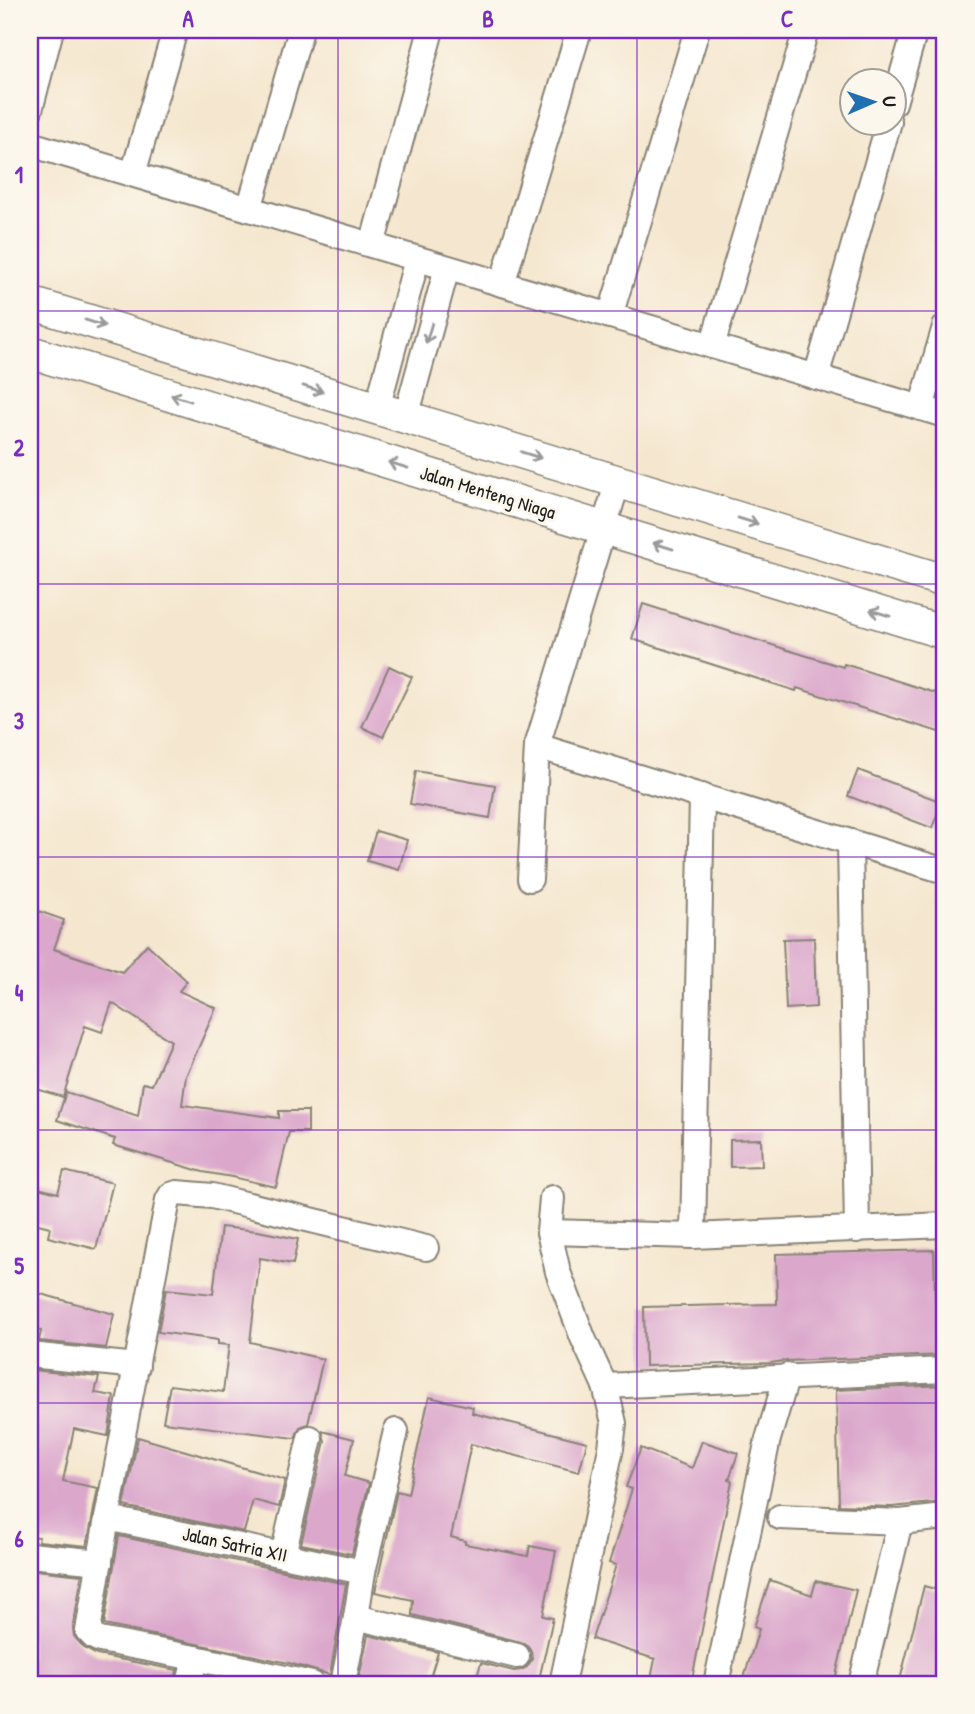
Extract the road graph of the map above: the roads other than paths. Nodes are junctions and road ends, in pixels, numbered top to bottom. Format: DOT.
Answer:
graph roads {
  1 [pos="51,30"];
  2 [pos="175,30"];
  3 [pos="302,30"];
  4 [pos="431,30"];
  5 [pos="579,30"];
  6 [pos="697,30"];
  7 [pos="806,30"];
  8 [pos="914,34"];
  9 [pos="905,66"];
  10 [pos="30,110"];
  11 [pos="885,136"];
  12 [pos="30,144"];
  13 [pos="133,174"];
  14 [pos="249,209"];
  15 [pos="372,245"];
  16 [pos="417,259"];
  17 [pos="447,268"];
  18 [pos="502,284"];
  19 [pos="30,303"];
  20 [pos="610,316"];
  21 [pos="945,327"];
  22 [pos="712,346"];
  23 [pos="30,352"];
  24 [pos="816,377"];
  25 [pos="921,408"];
  26 [pos="391,413"];
  27 [pos="945,415"];
  28 [pos="618,481"];
  29 [pos="604,528"];
  30 [pos="945,581"];
  31 [pos="945,634"];
  32 [pos="537,746"];
  33 [pos="702,796"];
  34 [pos="850,842"];
  35 [pos="945,871"];
  36 [pos="530,879"];
  37 [pos="552,1198"];
  38 [pos="945,1225"];
  39 [pos="857,1230"];
  40 [pos="549,1232"];
  41 [pos="693,1236"];
  42 [pos="426,1248"];
  43 [pos="30,1355"];
  44 [pos="137,1366"];
  45 [pos="945,1370"];
  46 [pos="787,1376"];
  47 [pos="605,1385"];
  48 [pos="396,1431"];
  49 [pos="310,1438"];
  50 [pos="780,1517"];
  51 [pos="945,1517"];
  52 [pos="107,1518"];
  53 [pos="900,1522"];
  54 [pos="30,1555"];
  55 [pos="284,1555"];
  56 [pos="100,1562"];
  57 [pos="363,1572"];
  58 [pos="356,1617"];
  59 [pos="517,1656"];
  60 [pos="195,1658"];
  61 [pos="189,1684"];
  62 [pos="312,1684"];
  63 [pos="343,1684"];
  64 [pos="562,1684"];
  65 [pos="716,1684"];
  66 [pos="861,1684"];
  1 -- 10 [label="street"];
  2 -- 13 [label="street"];
  3 -- 14 [label="street"];
  4 -- 15 [label="street"];
  5 -- 18 [label="street"];
  6 -- 20 [label="street"];
  7 -- 22 [label="street"];
  8 -- 9 [label="street"];
  11 -- 24 [label="street"];
  12 -- 13 [label="street"];
  13 -- 14 [label="street"];
  14 -- 15 [label="street"];
  15 -- 16 [label="street"];
  16 -- 17 [label="street"];
  16 -- 26 [label="street"];
  17 -- 18 [label="street"];
  17 -- 26 [label="street, one-way"];
  18 -- 20 [label="street"];
  19 -- 26 [label="street, one-way"];
  20 -- 22 [label="street"];
  21 -- 25 [label="street"];
  22 -- 24 [label="street"];
  29 -- 23 [label="street, Jalan Menteng Niaga, one-way"];
  24 -- 25 [label="street"];
  25 -- 27 [label="street"];
  26 -- 28 [label="street, one-way"];
  28 -- 29 [label="street"];
  28 -- 30 [label="street, one-way"];
  31 -- 29 [label="street, Jalan Menteng Niaga, one-way"];
  29 -- 32 [label="street"];
  32 -- 33 [label="street"];
  32 -- 36 [label="street"];
  33 -- 34 [label="street"];
  33 -- 41 [label="street"];
  34 -- 35 [label="street"];
  34 -- 39 [label="street"];
  37 -- 40 [label="street"];
  38 -- 39 [label="street"];
  39 -- 41 [label="street"];
  40 -- 41 [label="street"];
  40 -- 47 [label="street"];
  42 -- 44 [label="street"];
  43 -- 44 [label="street"];
  44 -- 52 [label="street"];
  45 -- 46 [label="street"];
  46 -- 47 [label="street"];
  46 -- 65 [label="street"];
  47 -- 64 [label="street"];
  48 -- 57 [label="street"];
  49 -- 55 [label="street"];
  50 -- 53 [label="street"];
  51 -- 53 [label="street"];
  52 -- 55 [label="street, Jalan Satria XII"];
  52 -- 56 [label="street"];
  53 -- 66 [label="street"];
  54 -- 56 [label="street"];
  55 -- 57 [label="street, Jalan Satria XII"];
  56 -- 60 [label="street"];
  57 -- 58 [label="street"];
  58 -- 59 [label="street"];
  58 -- 63 [label="street"];
  60 -- 61 [label="street"];
  60 -- 62 [label="street"];
}
